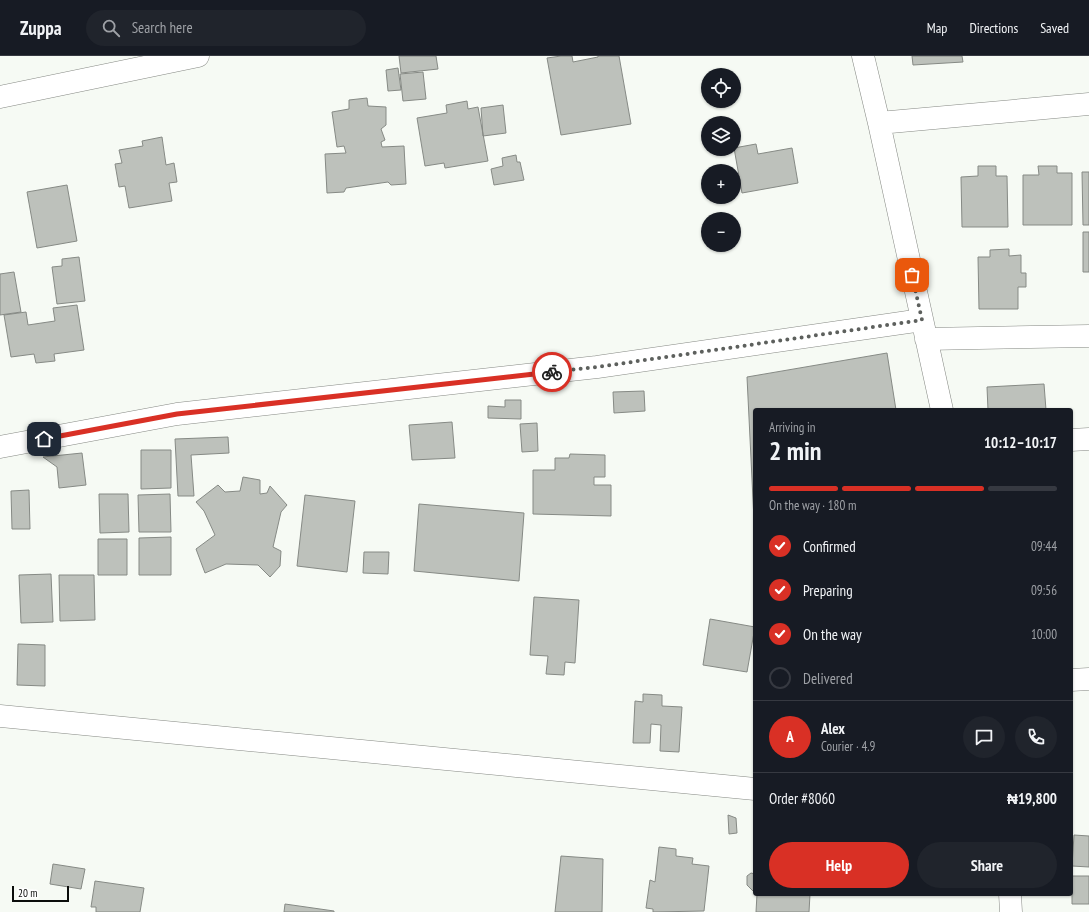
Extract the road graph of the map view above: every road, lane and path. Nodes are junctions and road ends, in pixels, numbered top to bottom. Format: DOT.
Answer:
graph roads {
  1 [pos="198,56"];
  2 [pos="863,56"];
  3 [pos="0,97"];
  4 [pos="1089,104"];
  5 [pos="879,124"];
  6 [pos="924,330"];
  7 [pos="1089,336"];
  8 [pos="942,408"];
  9 [pos="1089,439"];
  10 [pos="1073,440"];
  11 [pos="0,447"];
  12 [pos="1089,679"];
  13 [pos="1073,680"];
  14 [pos="0,716"];
  15 [pos="753,789"];
  16 [pos="1010,896"];
  17 [pos="1011,912"];
  1 -- 3 [label="street"];
  2 -- 5 [label="street"];
  4 -- 5 [label="street"];
  5 -- 6 [label="street"];
  6 -- 7 [label="street"];
  6 -- 8 [label="street"];
  6 -- 11 [label="street"];
  9 -- 10 [label="street"];
  12 -- 13 [label="street"];
  14 -- 15 [label="street"];
  16 -- 17 [label="street"];
}
